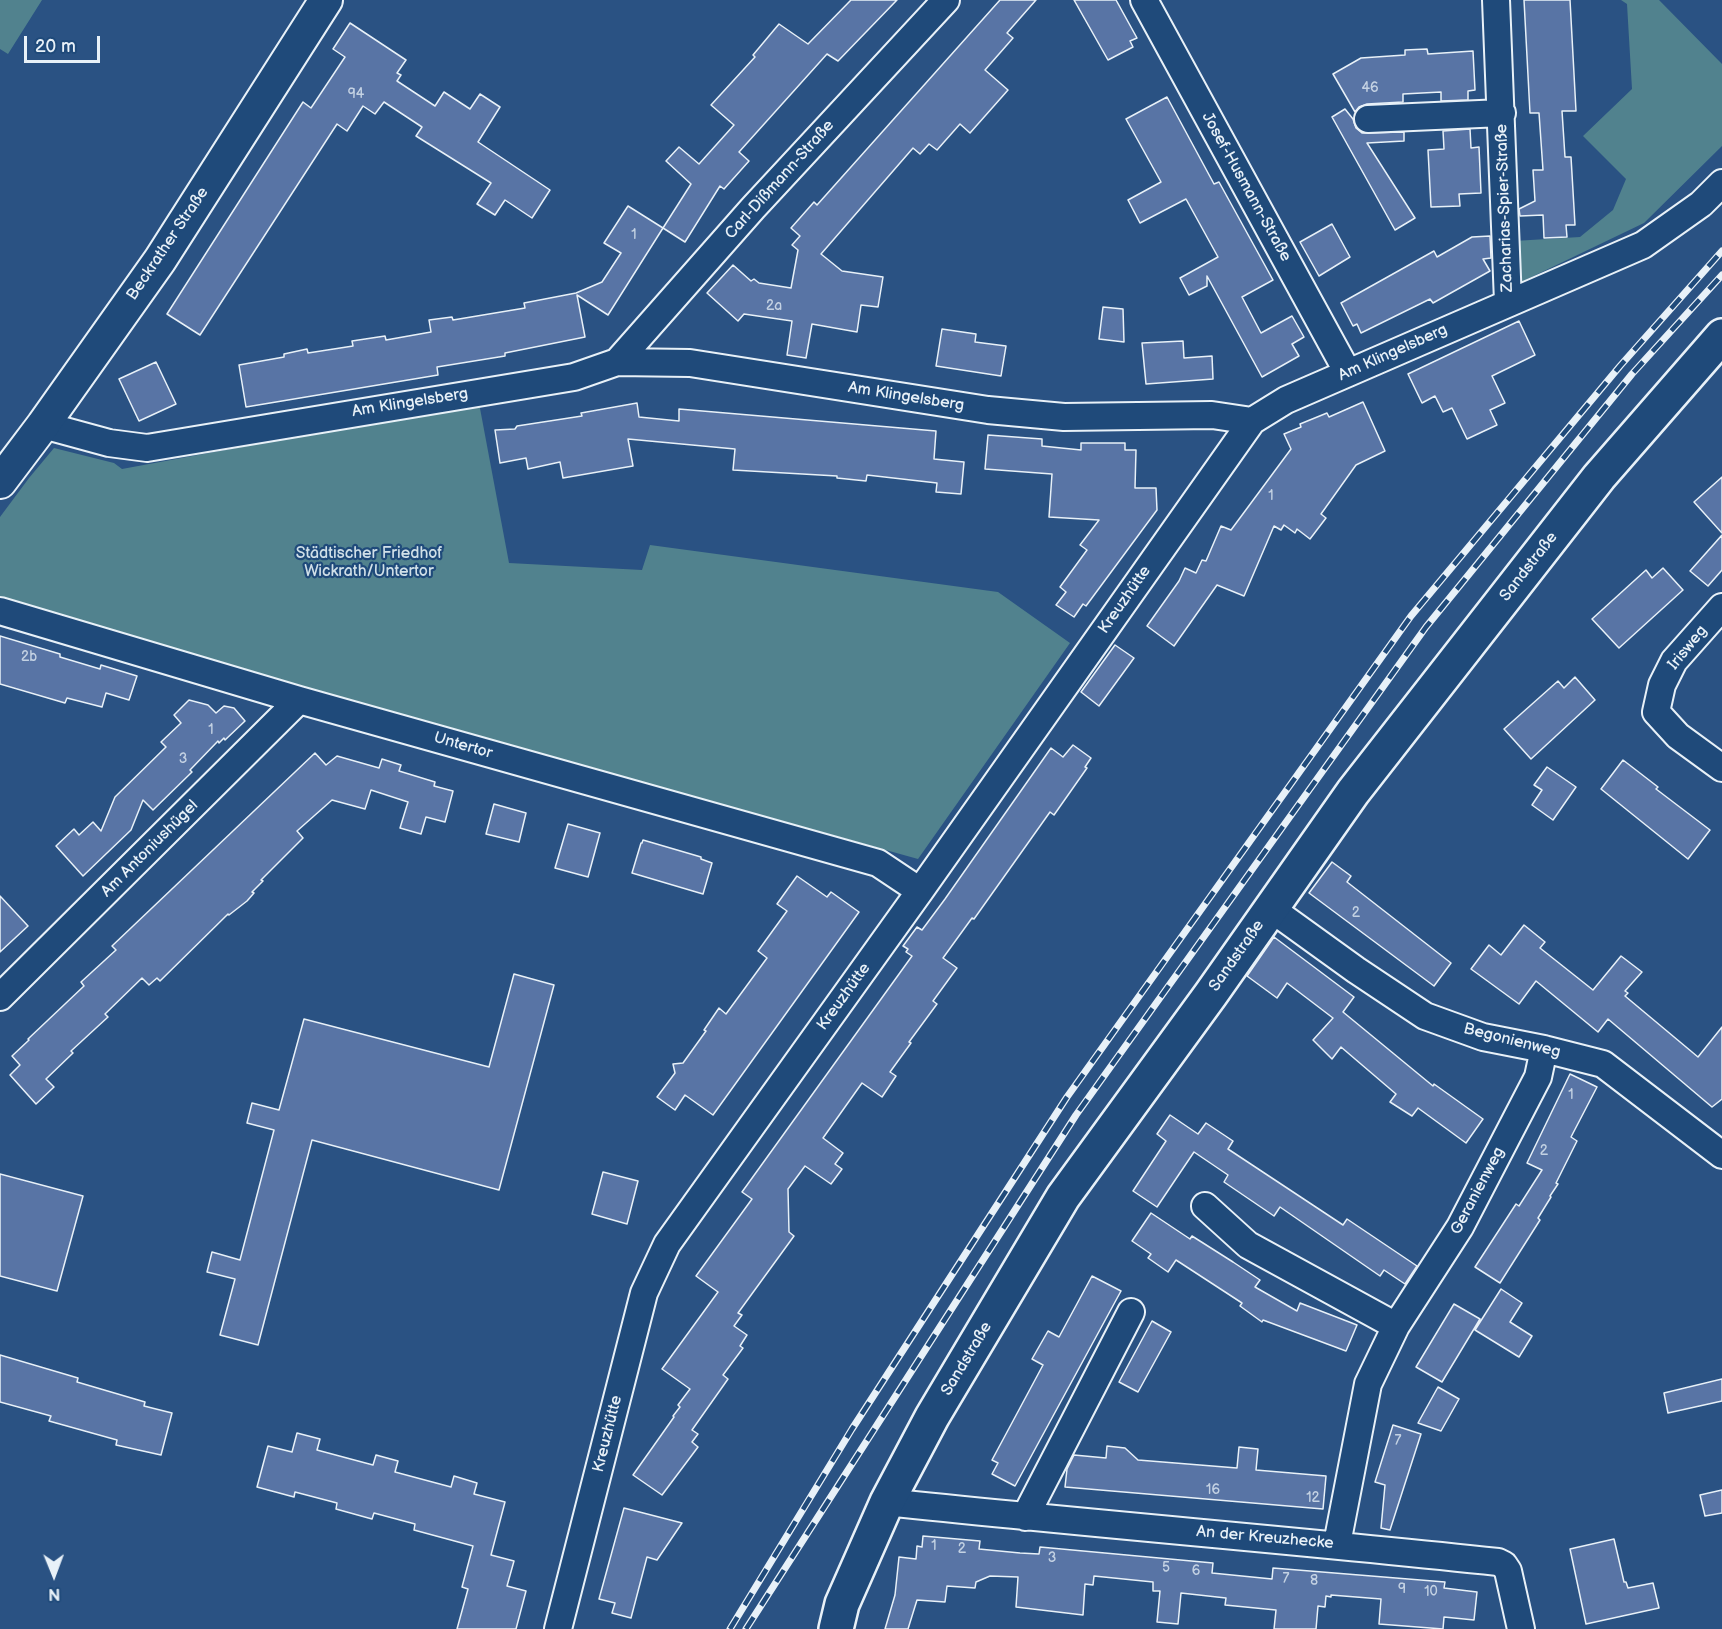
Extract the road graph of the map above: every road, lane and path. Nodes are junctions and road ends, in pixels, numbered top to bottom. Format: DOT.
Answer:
graph roads {
  1 [pos="326,0"];
  2 [pos="946,0"];
  3 [pos="1144,0"];
  4 [pos="1496,0"];
  5 [pos="1502,113"];
  6 [pos="1368,119"];
  7 [pos="1722,183"];
  8 [pos="1508,302"];
  9 [pos="1722,336"];
  10 [pos="617,362"];
  11 [pos="1347,373"];
  12 [pos="1252,421"];
  13 [pos="43,425"];
  14 [pos="0,482"];
  15 [pos="1722,608"];
  16 [pos="0,611"];
  17 [pos="299,700"];
  18 [pos="1722,768"];
  19 [pos="920,891"];
  20 [pos="1270,908"];
  21 [pos="0,997"];
  22 [pos="1544,1049"];
  23 [pos="1722,1155"];
  24 [pos="1205,1206"];
  25 [pos="1131,1312"];
  26 [pos="1396,1326"];
  27 [pos="886,1502"];
  28 [pos="1025,1517"];
  29 [pos="1337,1544"];
  30 [pos="558,1629"];
  31 [pos="836,1629"];
  32 [pos="1521,1629"];
  1 -- 13 [label="street, Beckrather Straße"];
  2 -- 10 [label="street, Carl-Dißmann-Straße"];
  3 -- 11 [label="street, Josef-Husmann-Straße"];
  4 -- 5 [label="street, Zacharias-Spier-Straße"];
  5 -- 6 [label="street, Zacharias-Spier-Straße"];
  5 -- 8 [label="street, Zacharias-Spier-Straße"];
  7 -- 8 [label="street, Am Klingelsberg"];
  8 -- 11 [label="street, Am Klingelsberg"];
  9 -- 20 [label="main road, Sandstraße"];
  10 -- 12 [label="street, Am Klingelsberg"];
  10 -- 13 [label="street, Am Klingelsberg"];
  11 -- 12 [label="street, Am Klingelsberg"];
  12 -- 19 [label="street, Kreuzhütte"];
  13 -- 14 [label="street, Beckrather Straße"];
  15 -- 18 [label="street, Irisweg"];
  16 -- 17 [label="street, Untertor"];
  17 -- 19 [label="street, Untertor"];
  17 -- 21 [label="street, Am Antoniushügel"];
  19 -- 30 [label="street, Kreuzhütte"];
  20 -- 22 [label="street, Begonienweg"];
  20 -- 27 [label="main road, Sandstraße"];
  22 -- 23 [label="street, Begonienweg"];
  22 -- 26 [label="street, Geranienweg"];
  24 -- 26 [label="street"];
  25 -- 28 [label="street"];
  26 -- 29 [label="street, Geranienweg"];
  27 -- 28 [label="street, An der Kreuzhecke"];
  27 -- 31 [label="main road, Sandstraße"];
  28 -- 29 [label="street, An der Kreuzhecke"];
  29 -- 32 [label="street, An der Kreuzhecke"];
}
